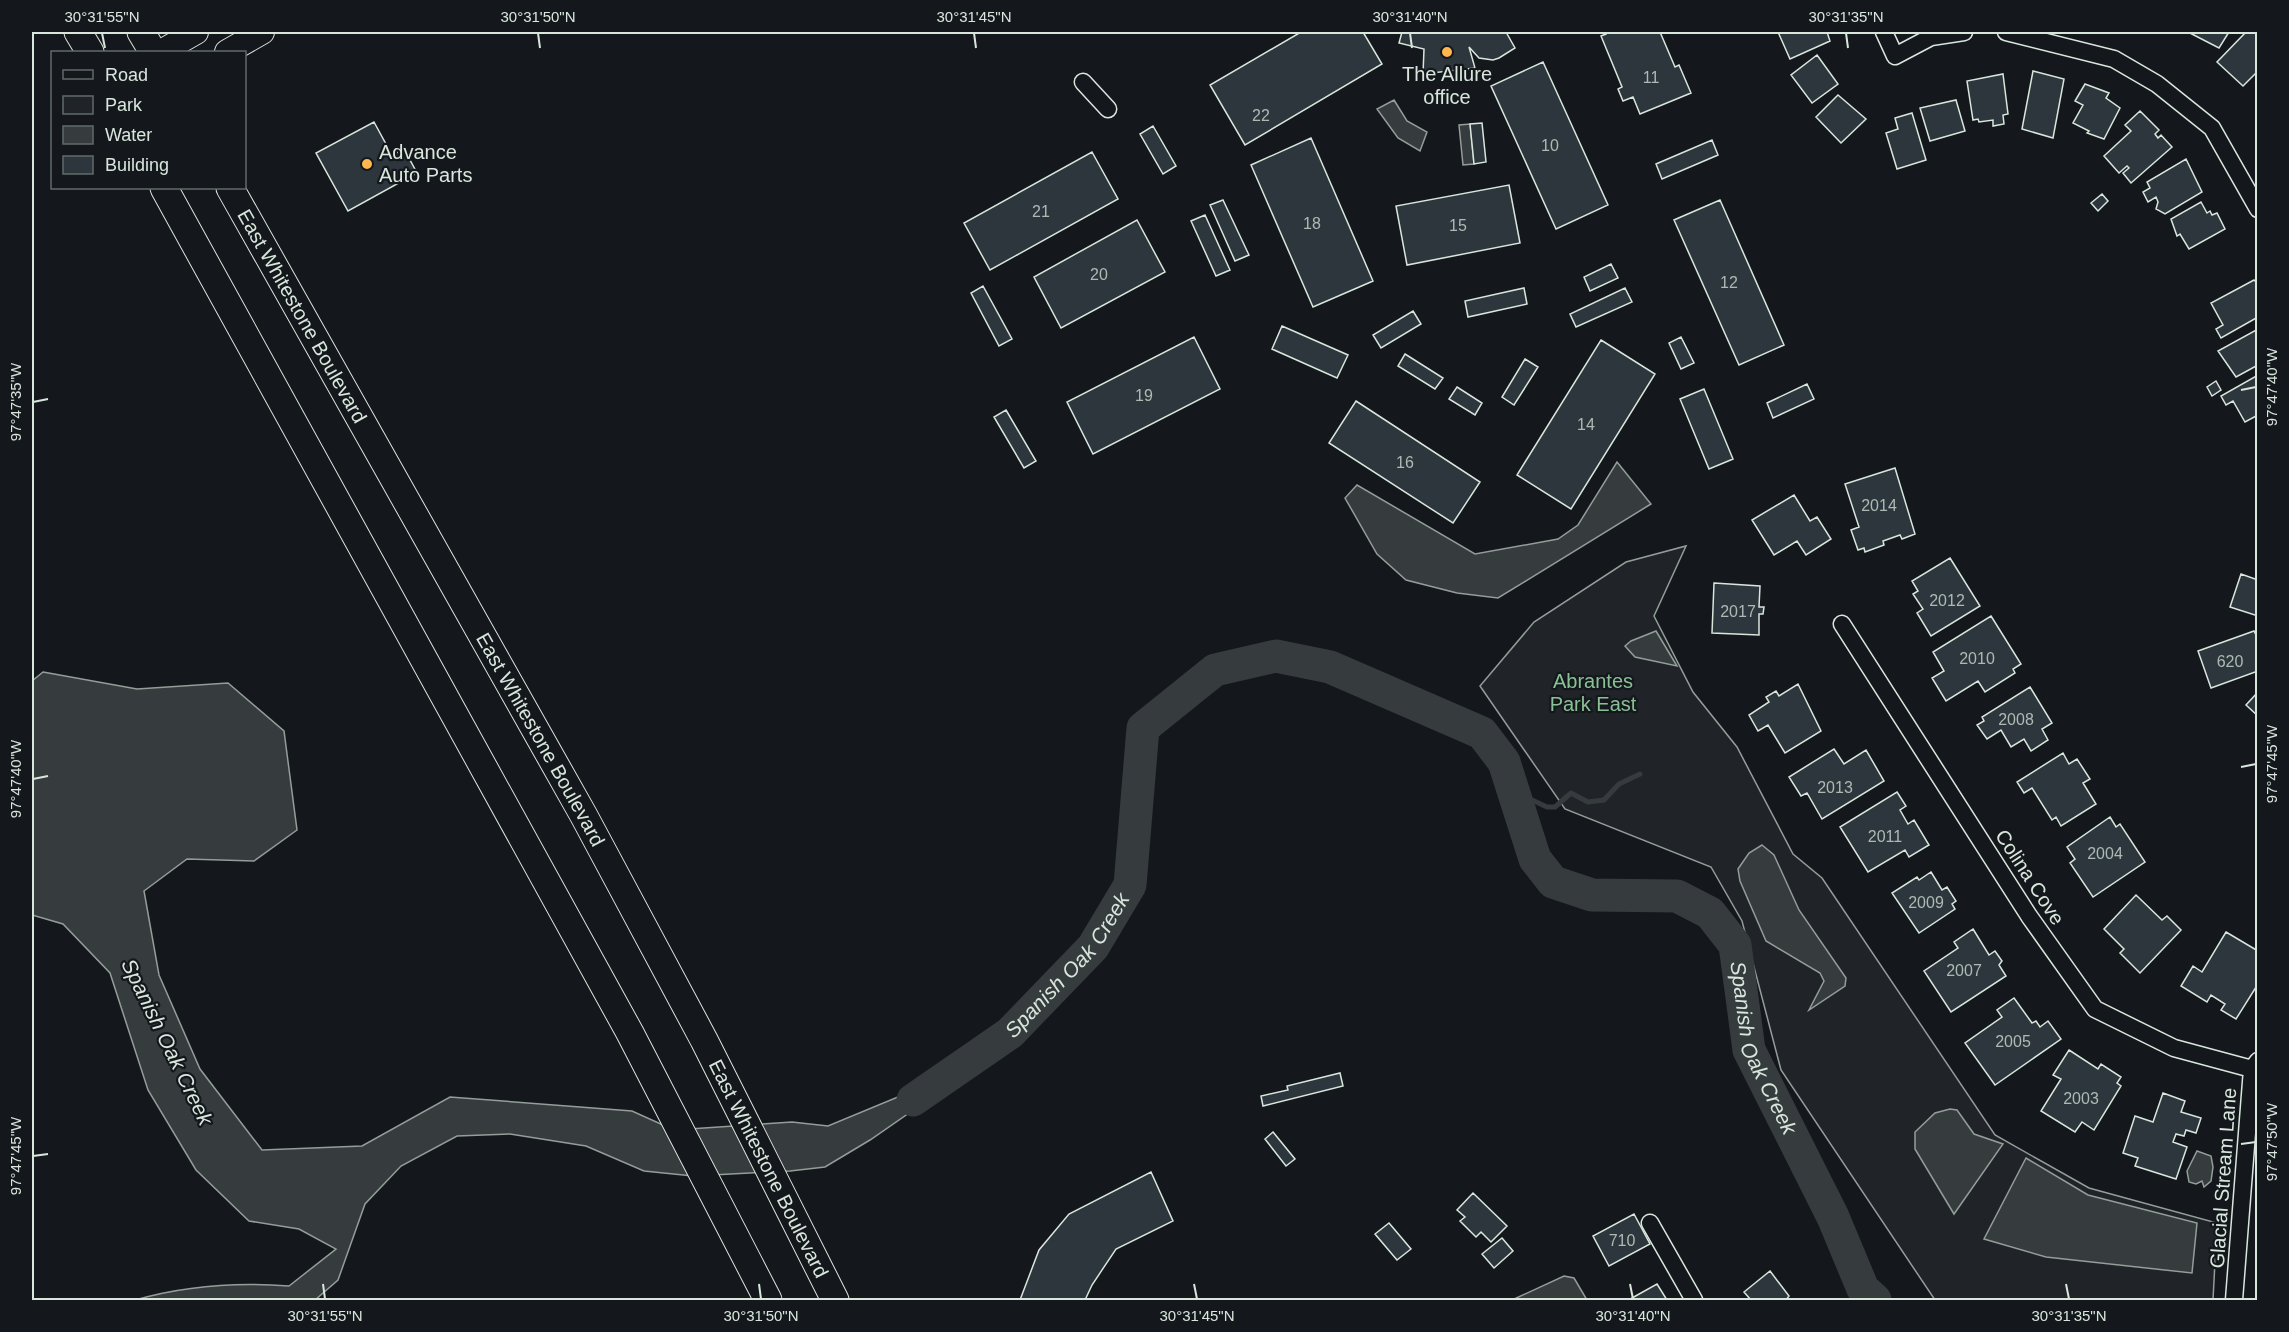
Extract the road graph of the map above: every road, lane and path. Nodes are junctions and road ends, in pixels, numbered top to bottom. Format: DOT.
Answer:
graph roads {
  1 [pos="78,32"];
  2 [pos="141,32"];
  3 [pos="196,32"];
  4 [pos="262,32"];
  5 [pos="1884,32"];
  6 [pos="1964,32"];
  7 [pos="2006,32"];
  8 [pos="89,51"];
  9 [pos="152,51"];
  10 [pos="163,51"];
  11 [pos="229,51"];
  12 [pos="1083,82"];
  13 [pos="1108,109"];
  14 [pos="165,189"];
  15 [pos="231,189"];
  16 [pos="2258,209"];
  17 [pos="1842,624"];
  18 [pos="2255,1065"];
  19 [pos="1650,1223"];
  20 [pos="768,1300"];
  21 [pos="835,1300"];
  22 [pos="1694,1300"];
  23 [pos="2234,1300"];
  1 -- 8 [label="main road"];
  2 -- 9 [label="main road"];
  3 -- 10 [label="street"];
  4 -- 11 [label="street"];
  5 -- 6 [label="street"];
  7 -- 16 [label="street"];
  12 -- 13 [label="street"];
  14 -- 20 [label="main road"];
  15 -- 21 [label="main road, East Whitestone Boulevard"];
  17 -- 18 [label="street, Colina Cove"];
  18 -- 23 [label="street, Glacial Stream Lane"];
  19 -- 22 [label="street"];
}
